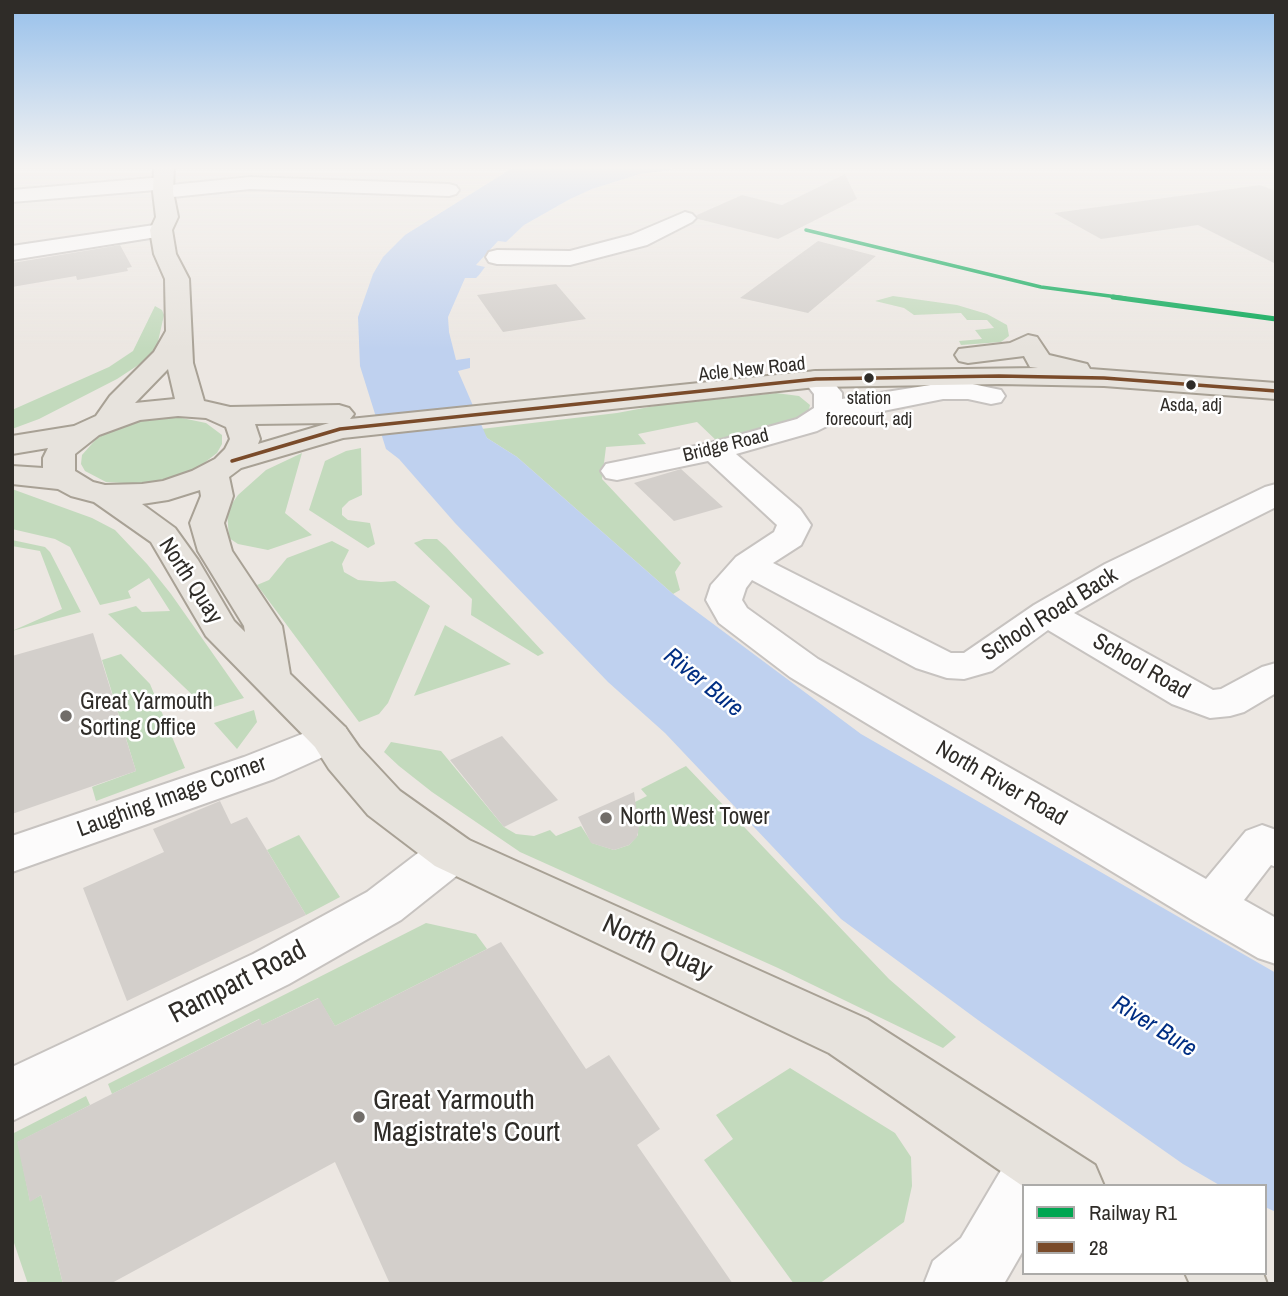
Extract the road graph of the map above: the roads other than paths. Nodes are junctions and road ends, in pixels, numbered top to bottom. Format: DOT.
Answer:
graph roads {
  1 [pos="141,227"];
  2 [pos="665,227"];
  3 [pos="161,230"];
  4 [pos="12,253"];
  5 [pos="497,257"];
  6 [pos="177,334"];
  7 [pos="1039,353"];
  8 [pos="1276,367"];
  9 [pos="816,379"];
  10 [pos="1276,381"];
  11 [pos="702,383"];
  12 [pos="1000,386"];
  13 [pos="1276,391"];
  14 [pos="191,407"];
  15 [pos="828,408"];
  16 [pos="229,416"];
  17 [pos="108,420"];
  18 [pos="354,420"];
  19 [pos="80,434"];
  20 [pos="12,445"];
  21 [pos="714,450"];
  22 [pos="222,467"];
  23 [pos="617,471"];
  24 [pos="12,475"];
  25 [pos="65,480"];
  26 [pos="1276,494"];
  27 [pos="105,495"];
  28 [pos="748,564"];
  29 [pos="1047,613"];
  30 [pos="270,676"];
  31 [pos="1276,676"];
  32 [pos="330,737"];
  33 [pos="1276,849"];
  34 [pos="452,853"];
  35 [pos="12,854"];
  36 [pos="1211,907"];
  37 [pos="1276,943"];
  38 [pos="12,1095"];
  39 [pos="1040,1180"];
  40 [pos="1022,1205"];
  41 [pos="956,1284"];
  1 -- 3 [label="main road"];
  2 -- 5 [label="street"];
  3 -- 4 [label="street"];
  3 -- 6 [label="main road"];
  6 -- 14 [label="main road"];
  6 -- 17 [label="main road"];
  7 -- 8 [label="main road, Acle New Road"];
  7 -- 10 [label="main road"];
  7 -- 11 [label="main road, Acle New Road"];
  7 -- 12 [label="main road"];
  9 -- 11 [label="main road, Acle New Road"];
  9 -- 12 [label="main road, Acle New Road"];
  9 -- 15 [label="street"];
  11 -- 18 [label="main road, Acle New Road"];
  12 -- 13 [label="main road, Acle New Road"];
  12 -- 15 [label="street"];
  14 -- 16 [label="main road, Acle New Road"];
  14 -- 17 [label="main road, Acle New Road"];
  15 -- 21 [label="street, Bridge Road"];
  16 -- 18 [label="main road, Acle New Road"];
  16 -- 22 [label="main road, North Quay"];
  17 -- 19 [label="main road"];
  18 -- 22 [label="main road, Acle New Road"];
  19 -- 20 [label="main road"];
  19 -- 25 [label="main road"];
  21 -- 23 [label="street, Bridge Road"];
  21 -- 28 [label="street"];
  22 -- 27 [label="main road, Acle New Road"];
  22 -- 30 [label="main road, North Quay"];
  24 -- 25 [label="main road"];
  25 -- 27 [label="main road"];
  26 -- 29 [label="street, School Road Back"];
  27 -- 30 [label="main road, North Quay"];
  28 -- 29 [label="street, School Road Back"];
  28 -- 36 [label="street, North River Road"];
  29 -- 31 [label="street, School Road"];
  30 -- 32 [label="main road, North Quay"];
  32 -- 34 [label="main road, North Quay"];
  32 -- 35 [label="street, Laughing Image Corner"];
  33 -- 36 [label="street"];
  34 -- 38 [label="street, Rampart Road"];
  34 -- 39 [label="main road, North Quay"];
  36 -- 37 [label="street, North River Road"];
  40 -- 41 [label="street"];
}
